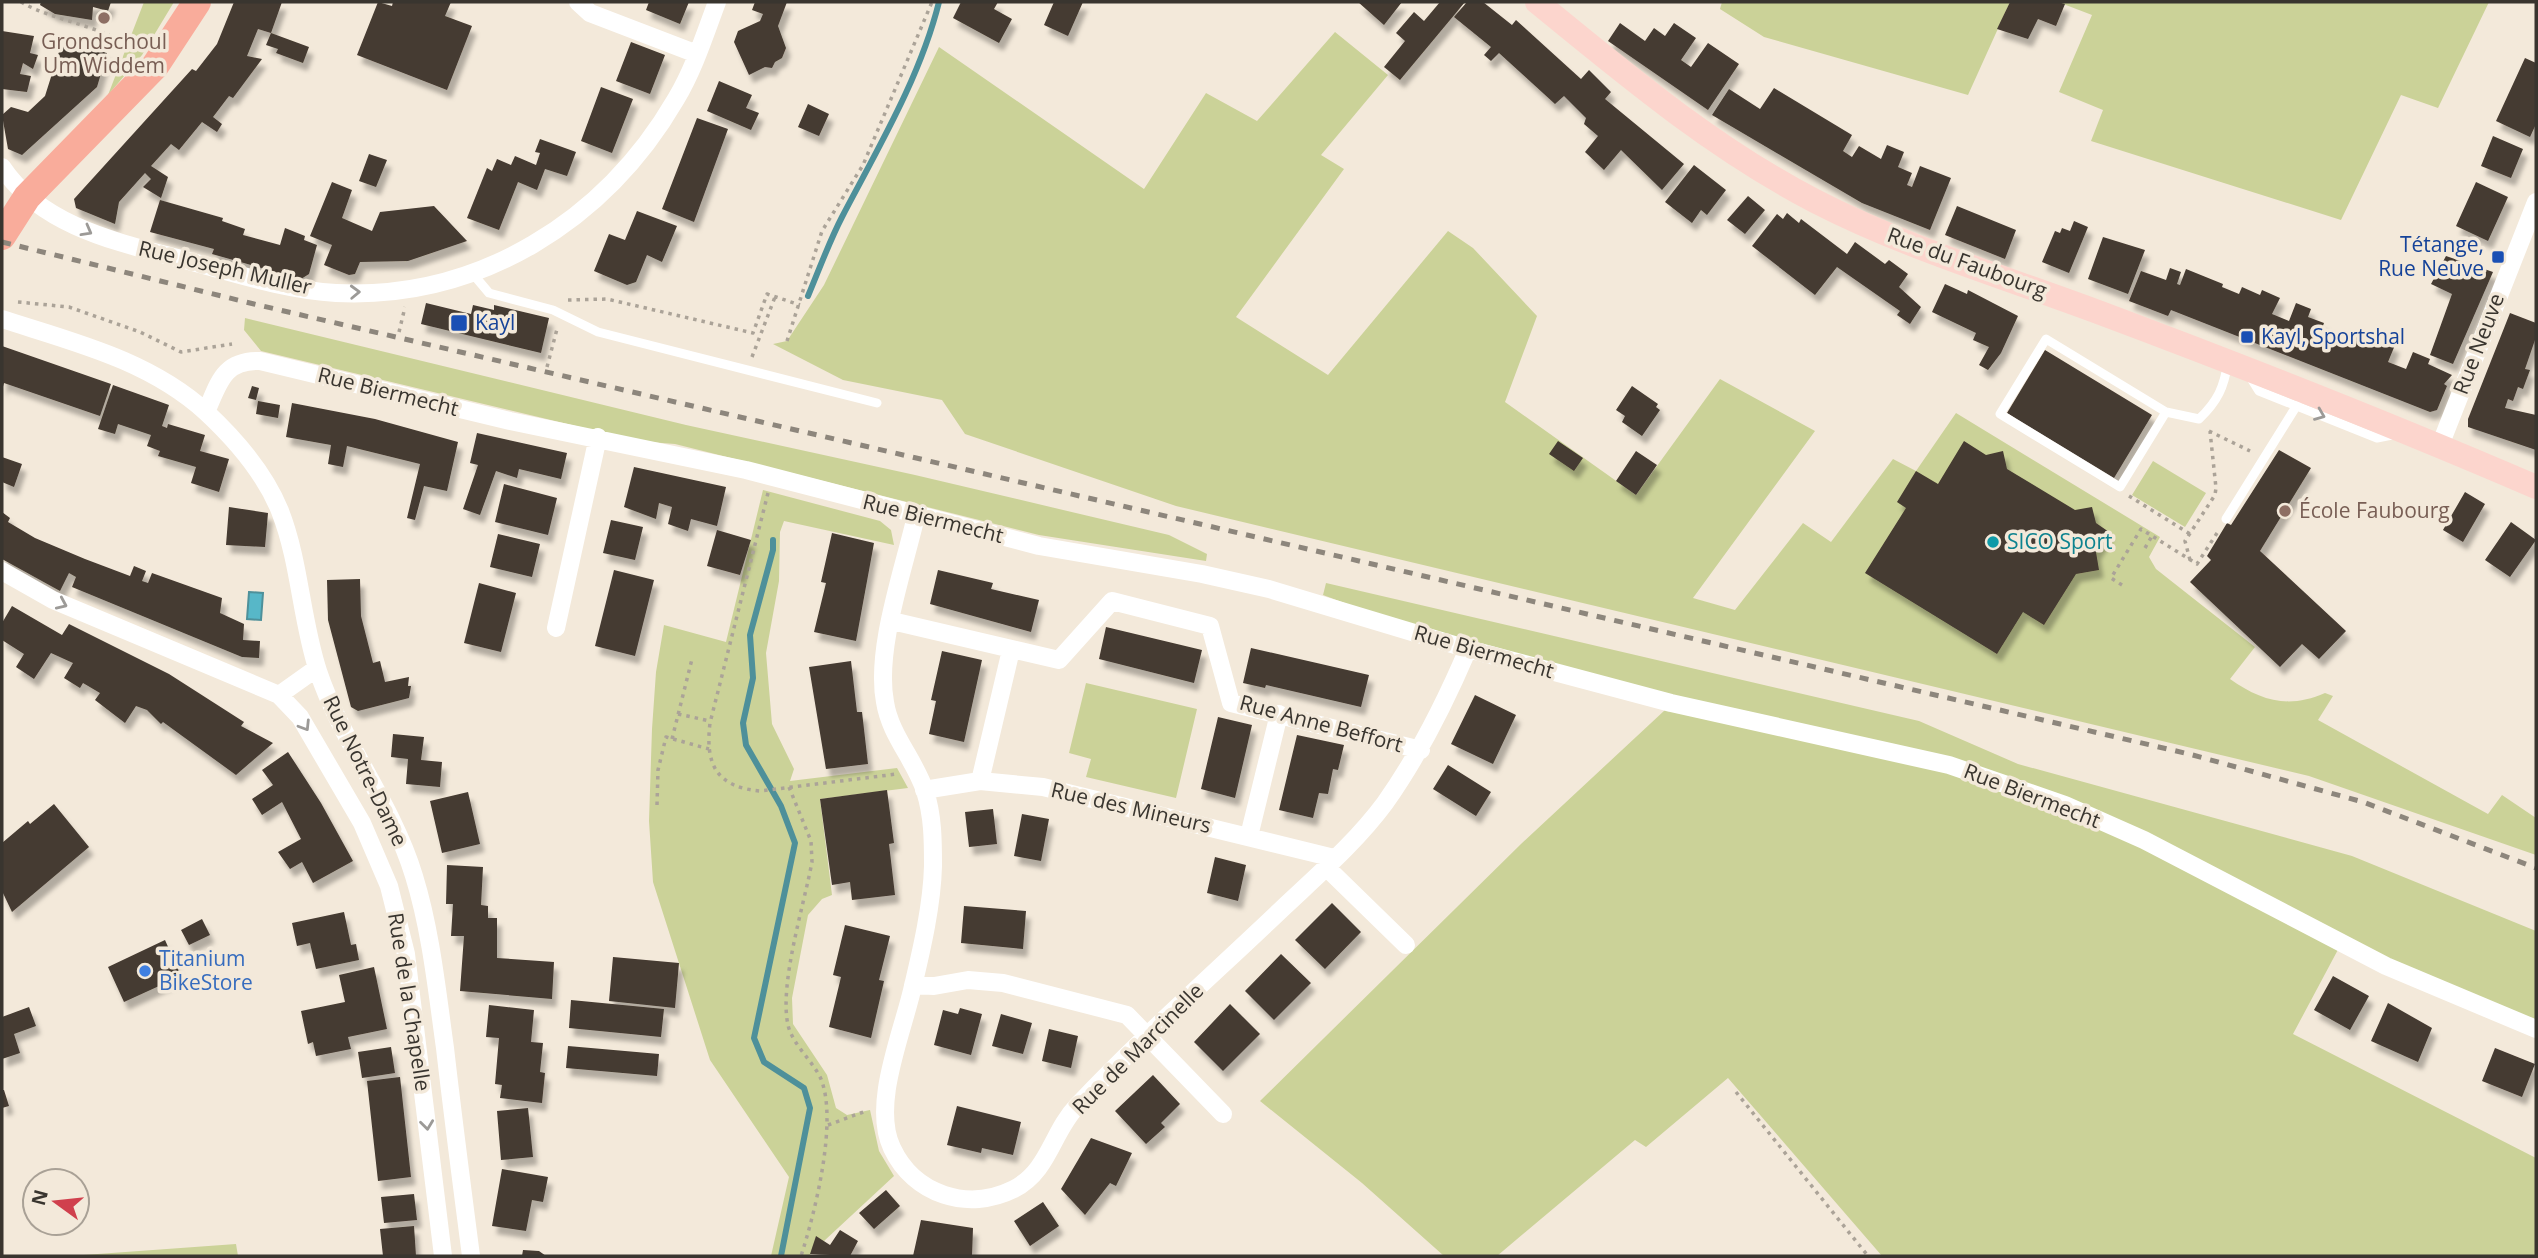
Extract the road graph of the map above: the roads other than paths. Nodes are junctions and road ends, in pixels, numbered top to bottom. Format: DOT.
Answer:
graph roads {
  1 [pos="197,2"];
  2 [pos="578,2"];
  3 [pos="717,2"];
  4 [pos="1537,2"];
  5 [pos="697,54"];
  6 [pos="2,167"];
  7 [pos="2536,202"];
  8 [pos="14,217"];
  9 [pos="473,274"];
  10 [pos="4,320"];
  11 [pos="2237,364"];
  12 [pos="877,404"];
  13 [pos="2297,405"];
  14 [pos="206,412"];
  15 [pos="2166,412"];
  16 [pos="2403,432"];
  17 [pos="598,437"];
  18 [pos="2440,448"];
  19 [pos="2536,487"];
  20 [pos="916,516"];
  21 [pos="2226,519"];
  22 [pos="2,571"];
  23 [pos="891,621"];
  24 [pos="556,628"];
  25 [pos="1468,649"];
  26 [pos="1012,650"];
  27 [pos="317,668"];
  28 [pos="279,695"];
  29 [pos="1279,714"];
  30 [pos="1421,750"];
  31 [pos="980,781"];
  32 [pos="924,790"];
  33 [pos="1249,836"];
  34 [pos="1330,862"];
  35 [pos="1406,945"];
  36 [pos="914,985"];
  37 [pos="2536,1029"];
  38 [pos="1149,1037"];
  39 [pos="1223,1114"];
  40 [pos="443,1256"];
  41 [pos="471,1256"];
  1 -- 8 [label="main road"];
  2 -- 5 [label="street"];
  3 -- 5 [label="street, Rue Joseph Muller"];
  4 -- 11 [label="main road, Rue du Faubourg"];
  5 -- 9 [label="street, Rue Joseph Muller"];
  6 -- 8 [label="street"];
  7 -- 18 [label="street, Rue Neuve"];
  8 -- 9 [label="street, Rue Joseph Muller, one-way"];
  9 -- 12 [label="lane"];
  10 -- 14 [label="street, Rue Notre-Dame"];
  11 -- 13 [label="lane"];
  11 -- 15 [label="lane"];
  11 -- 16 [label="main road, Rue du Faubourg"];
  13 -- 16 [label="lane, one-way"];
  13 -- 21 [label="lane"];
  14 -- 17 [label="street, Rue Biermecht"];
  14 -- 27 [label="street, Rue Notre-Dame"];
  15 -- 15 [label="lane"];
  16 -- 18 [label="main road, Rue du Faubourg"];
  17 -- 20 [label="street, Rue Biermecht"];
  17 -- 24 [label="street"];
  18 -- 19 [label="main road, Rue du Faubourg"];
  20 -- 23 [label="street, Rue de Marcinelle"];
  20 -- 25 [label="street, Rue Biermecht"];
  22 -- 28 [label="street, Rue de la Chapelle, one-way"];
  23 -- 26 [label="street, Rue Anne Beffort"];
  23 -- 32 [label="street, Rue de Marcinelle"];
  25 -- 30 [label="street, Rue de Marcinelle"];
  25 -- 37 [label="street, Rue Biermecht"];
  26 -- 29 [label="street, Rue Anne Beffort"];
  26 -- 31 [label="street"];
  27 -- 28 [label="street"];
  27 -- 41 [label="street, Rue Notre-Dame"];
  28 -- 40 [label="street, Rue de la Chapelle, one-way"];
  29 -- 30 [label="street, Rue Anne Beffort"];
  29 -- 33 [label="street"];
  30 -- 34 [label="street, Rue de Marcinelle"];
  31 -- 32 [label="street, Rue des Mineurs"];
  31 -- 33 [label="street, Rue des Mineurs"];
  32 -- 36 [label="street, Rue de Marcinelle"];
  33 -- 34 [label="street, Rue des Mineurs"];
  34 -- 35 [label="street"];
  34 -- 38 [label="street, Rue de Marcinelle"];
  36 -- 38 [label="street"];
  36 -- 38 [label="street, Rue de Marcinelle"];
  38 -- 39 [label="street"];
}
